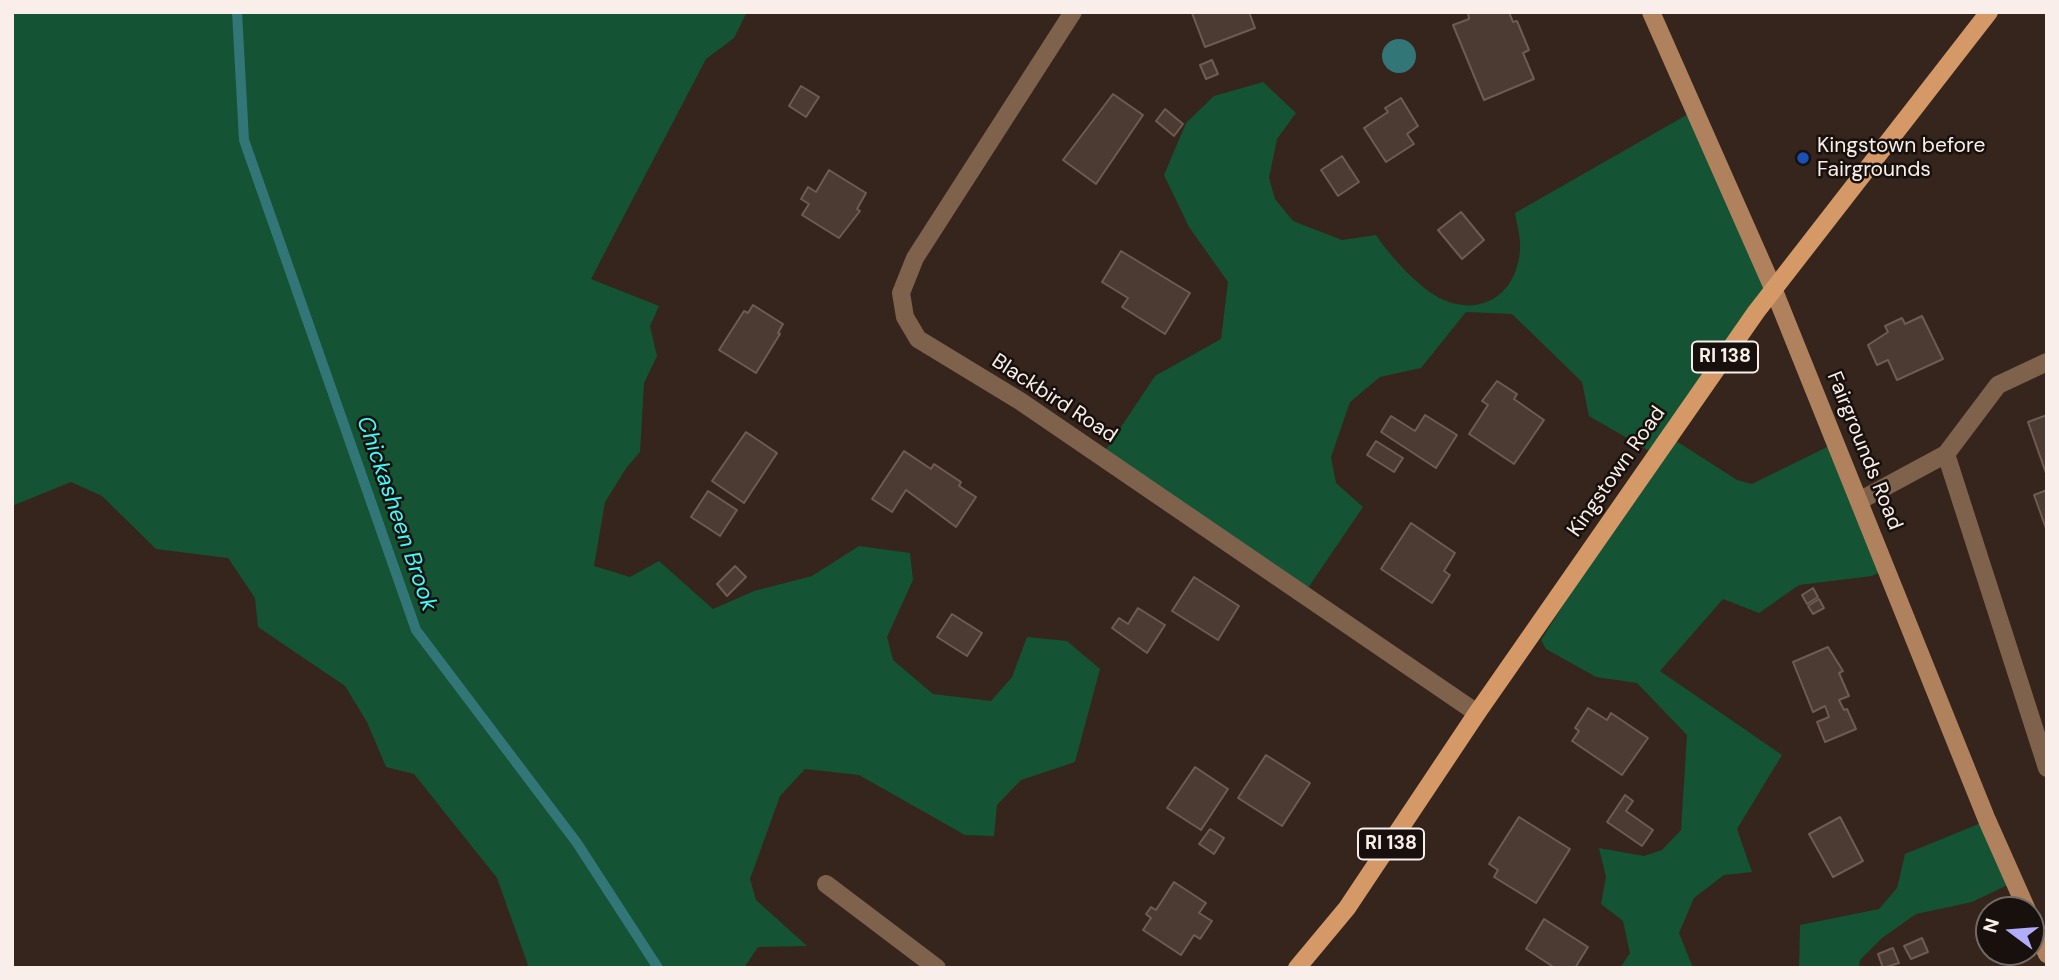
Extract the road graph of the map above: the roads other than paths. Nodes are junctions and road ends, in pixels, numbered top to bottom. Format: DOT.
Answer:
graph roads {
  1 [pos="1073,12"];
  2 [pos="1651,12"];
  3 [pos="1989,12"];
  4 [pos="1773,288"];
  5 [pos="2047,362"];
  6 [pos="1946,454"];
  7 [pos="1859,501"];
  8 [pos="1477,713"];
  9 [pos="2047,768"];
  10 [pos="826,884"];
  11 [pos="2021,896"];
  12 [pos="937,968"];
  13 [pos="1297,968"];
  1 -- 8 [label="street, Blackbird Road"];
  2 -- 4 [label="street, Fairgrounds Road"];
  3 -- 4 [label="main road, Kingstown Road / RI 138"];
  4 -- 7 [label="street, Fairgrounds Road"];
  4 -- 8 [label="main road, Kingstown Road / RI 138"];
  5 -- 6 [label="street"];
  6 -- 7 [label="street"];
  6 -- 9 [label="street"];
  7 -- 11 [label="street, Fairgrounds Road"];
  8 -- 13 [label="main road, Kingstown Road / RI 138"];
  10 -- 12 [label="street"];
}
